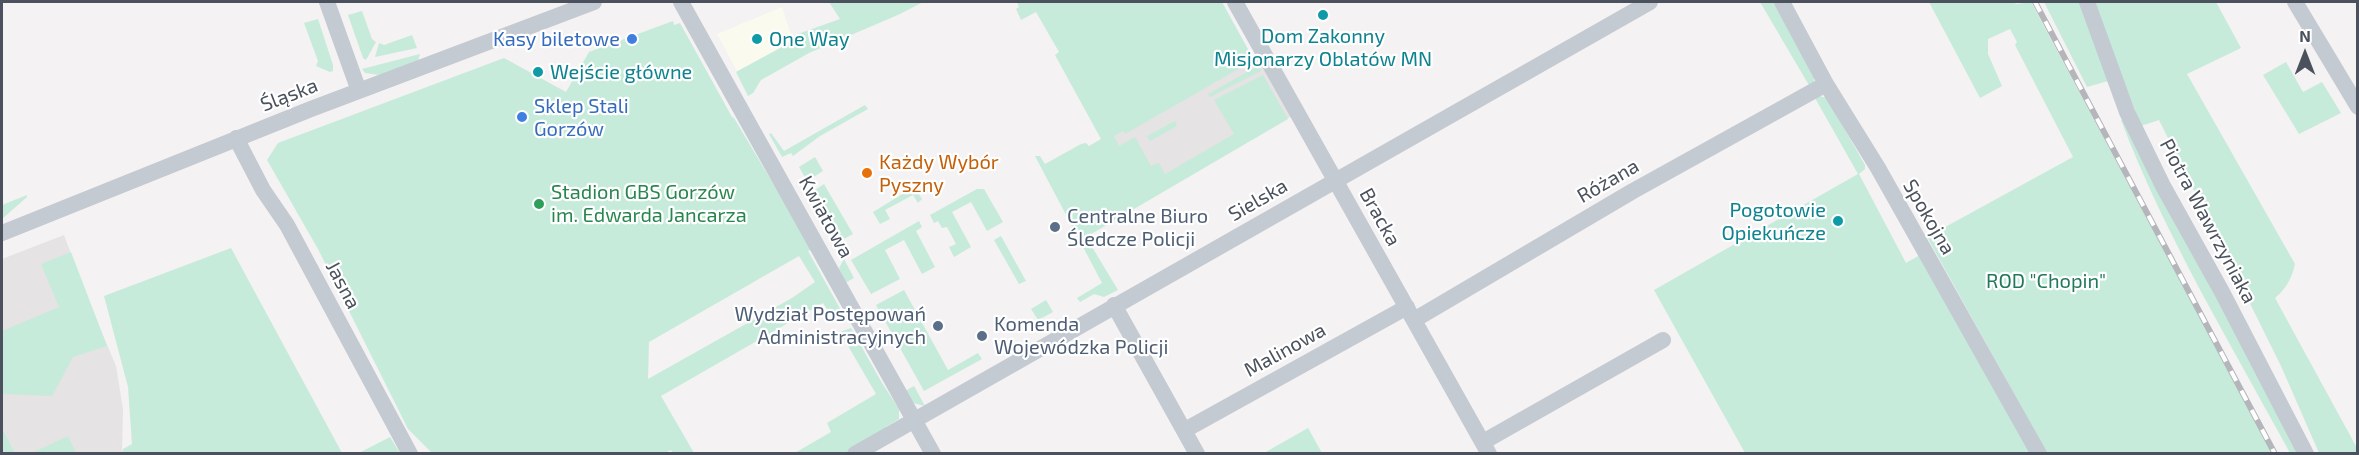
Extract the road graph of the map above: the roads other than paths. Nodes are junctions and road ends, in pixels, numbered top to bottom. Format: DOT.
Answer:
graph roads {
  1 [pos="327,2"];
  2 [pos="594,2"];
  3 [pos="681,2"];
  4 [pos="1235,2"];
  5 [pos="1650,2"];
  6 [pos="1782,2"];
  7 [pos="2087,2"];
  8 [pos="2295,2"];
  9 [pos="1826,84"];
  10 [pos="359,91"];
  11 [pos="2358,107"];
  12 [pos="236,138"];
  13 [pos="1335,180"];
  14 [pos="2,233"];
  15 [pos="1114,305"];
  16 [pos="1410,313"];
  17 [pos="1663,340"];
  18 [pos="915,419"];
  19 [pos="1185,430"];
  20 [pos="1486,448"];
  21 [pos="410,453"];
  22 [pos="855,453"];
  23 [pos="933,453"];
  24 [pos="1197,453"];
  25 [pos="2038,453"];
  26 [pos="2306,453"];
  1 -- 10 [label="street"];
  2 -- 10 [label="street, Śląska"];
  3 -- 18 [label="street, Kwiatowa"];
  4 -- 13 [label="street, Bracka"];
  5 -- 13 [label="street, Sielska"];
  6 -- 9 [label="street, Spokojna"];
  7 -- 26 [label="street, Piotra Wawrzyniaka"];
  8 -- 11 [label="street"];
  9 -- 16 [label="street, Różana"];
  9 -- 25 [label="street, Spokojna"];
  10 -- 12 [label="street, Śląska"];
  12 -- 14 [label="street, Śląska"];
  12 -- 21 [label="street, Jasna"];
  13 -- 15 [label="street, Sielska"];
  13 -- 16 [label="street, Bracka"];
  15 -- 18 [label="street, Sielska"];
  15 -- 19 [label="street"];
  16 -- 19 [label="street, Malinowa"];
  16 -- 20 [label="street, Bracka"];
  17 -- 20 [label="street"];
  18 -- 22 [label="street, Sielska"];
  18 -- 23 [label="street, Kwiatowa"];
  19 -- 24 [label="street"];
}
